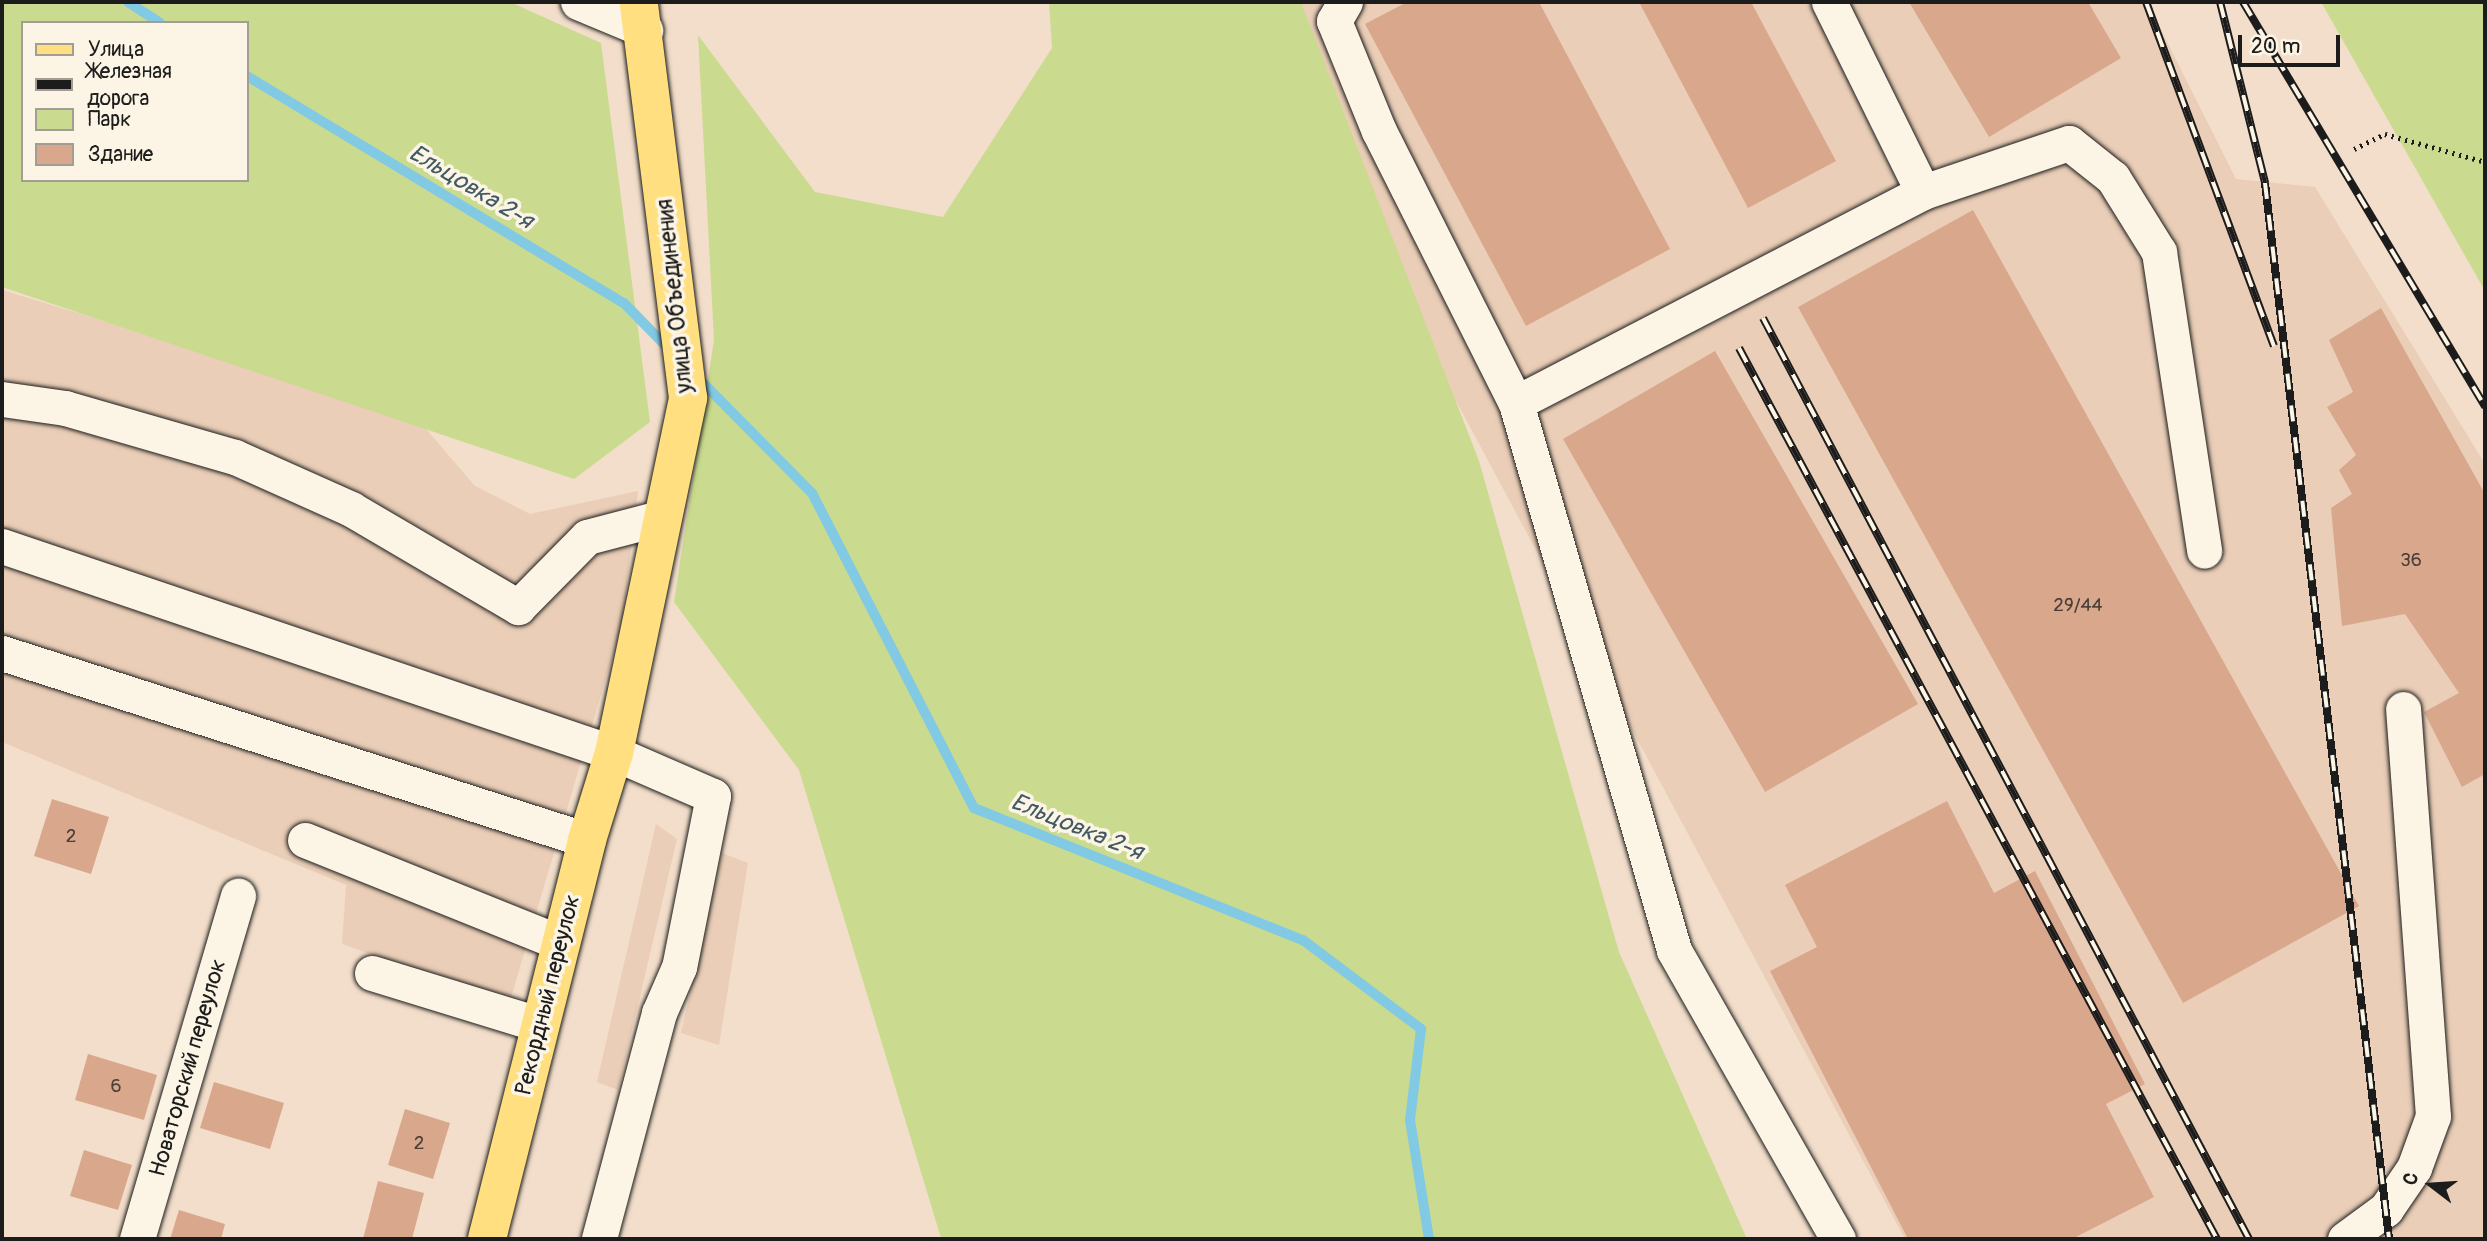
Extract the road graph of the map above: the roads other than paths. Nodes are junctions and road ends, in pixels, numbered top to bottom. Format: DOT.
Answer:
graph roads {
  1 [pos="578,2"];
  2 [pos="1345,2"];
  3 [pos="1829,2"];
  4 [pos="642,16"];
  5 [pos="1923,192"];
  6 [pos="2,399"];
  7 [pos="1516,403"];
  8 [pos="663,517"];
  9 [pos="2,546"];
  10 [pos="2204,551"];
  11 [pos="2,653"];
  12 [pos="2403,709"];
  13 [pos="614,753"];
  14 [pos="305,840"];
  15 [pos="587,840"];
  16 [pos="238,897"];
  17 [pos="561,943"];
  18 [pos="372,973"];
  19 [pos="541,1025"];
  20 [pos="137,1239"];
  21 [pos="487,1239"];
  22 [pos="599,1239"];
  23 [pos="1838,1239"];
  24 [pos="2345,1239"];
  1 -- 4 [label="street"];
  2 -- 7 [label="street"];
  3 -- 5 [label="street"];
  4 -- 8 [label="main road, улица Объединения"];
  5 -- 7 [label="street"];
  5 -- 10 [label="street"];
  6 -- 8 [label="street"];
  7 -- 23 [label="street"];
  8 -- 13 [label="main road, улица Объединения"];
  9 -- 13 [label="street"];
  11 -- 15 [label="street"];
  12 -- 24 [label="street"];
  13 -- 15 [label="main road, Рекордный переулок"];
  13 -- 22 [label="street"];
  14 -- 17 [label="street"];
  15 -- 17 [label="main road, Рекордный переулок"];
  16 -- 20 [label="street, Новаторский переулок"];
  17 -- 19 [label="main road, Рекордный переулок"];
  18 -- 19 [label="street"];
  19 -- 21 [label="main road, Рекордный переулок"];
}
